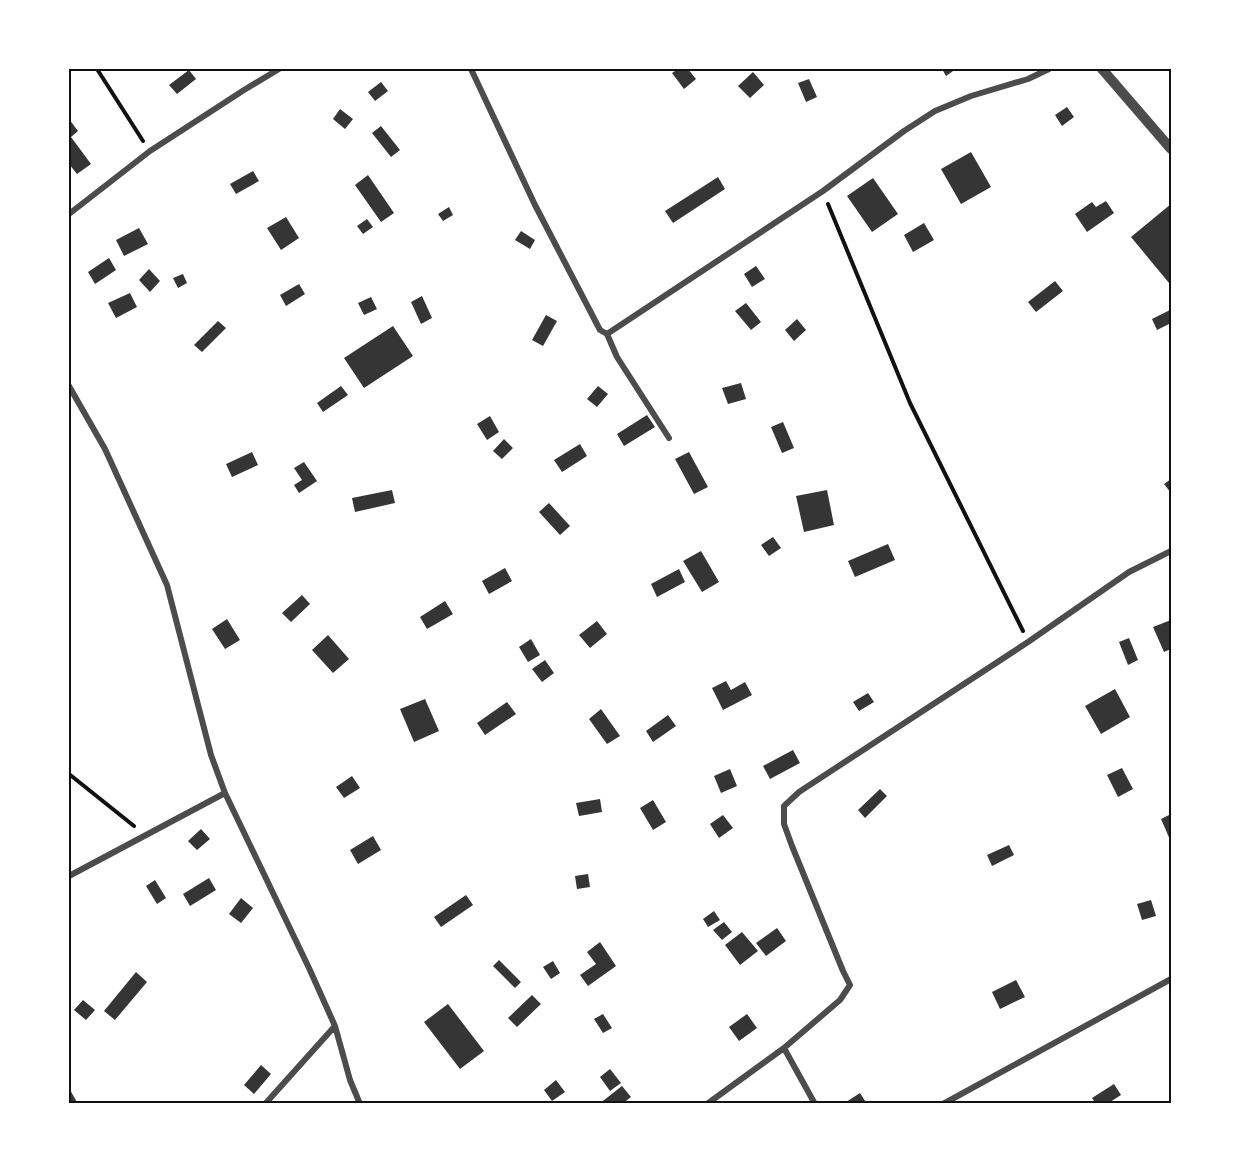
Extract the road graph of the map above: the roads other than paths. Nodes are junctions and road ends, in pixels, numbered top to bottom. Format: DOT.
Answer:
graph roads {
  1 [pos="279,69"];
  2 [pos="471,69"];
  3 [pos="1049,69"];
  4 [pos="1101,69"];
  5 [pos="1171,149"];
  6 [pos="69,214"];
  7 [pos="607,334"];
  8 [pos="69,386"];
  9 [pos="669,438"];
  10 [pos="1171,551"];
  11 [pos="225,793"];
  12 [pos="69,876"];
  13 [pos="1171,979"];
  14 [pos="335,1026"];
  15 [pos="784,1048"];
  16 [pos="265,1104"];
  17 [pos="360,1104"];
  18 [pos="707,1104"];
  19 [pos="816,1104"];
  20 [pos="943,1104"];
  1 -- 6 [label="street"];
  2 -- 7 [label="street"];
  3 -- 7 [label="street"];
  4 -- 5 [label="street"];
  7 -- 9 [label="street"];
  8 -- 11 [label="street"];
  10 -- 15 [label="street"];
  11 -- 12 [label="street"];
  11 -- 14 [label="street"];
  13 -- 20 [label="street"];
  14 -- 16 [label="street"];
  14 -- 17 [label="street"];
  15 -- 18 [label="street"];
  15 -- 19 [label="street"];
}
